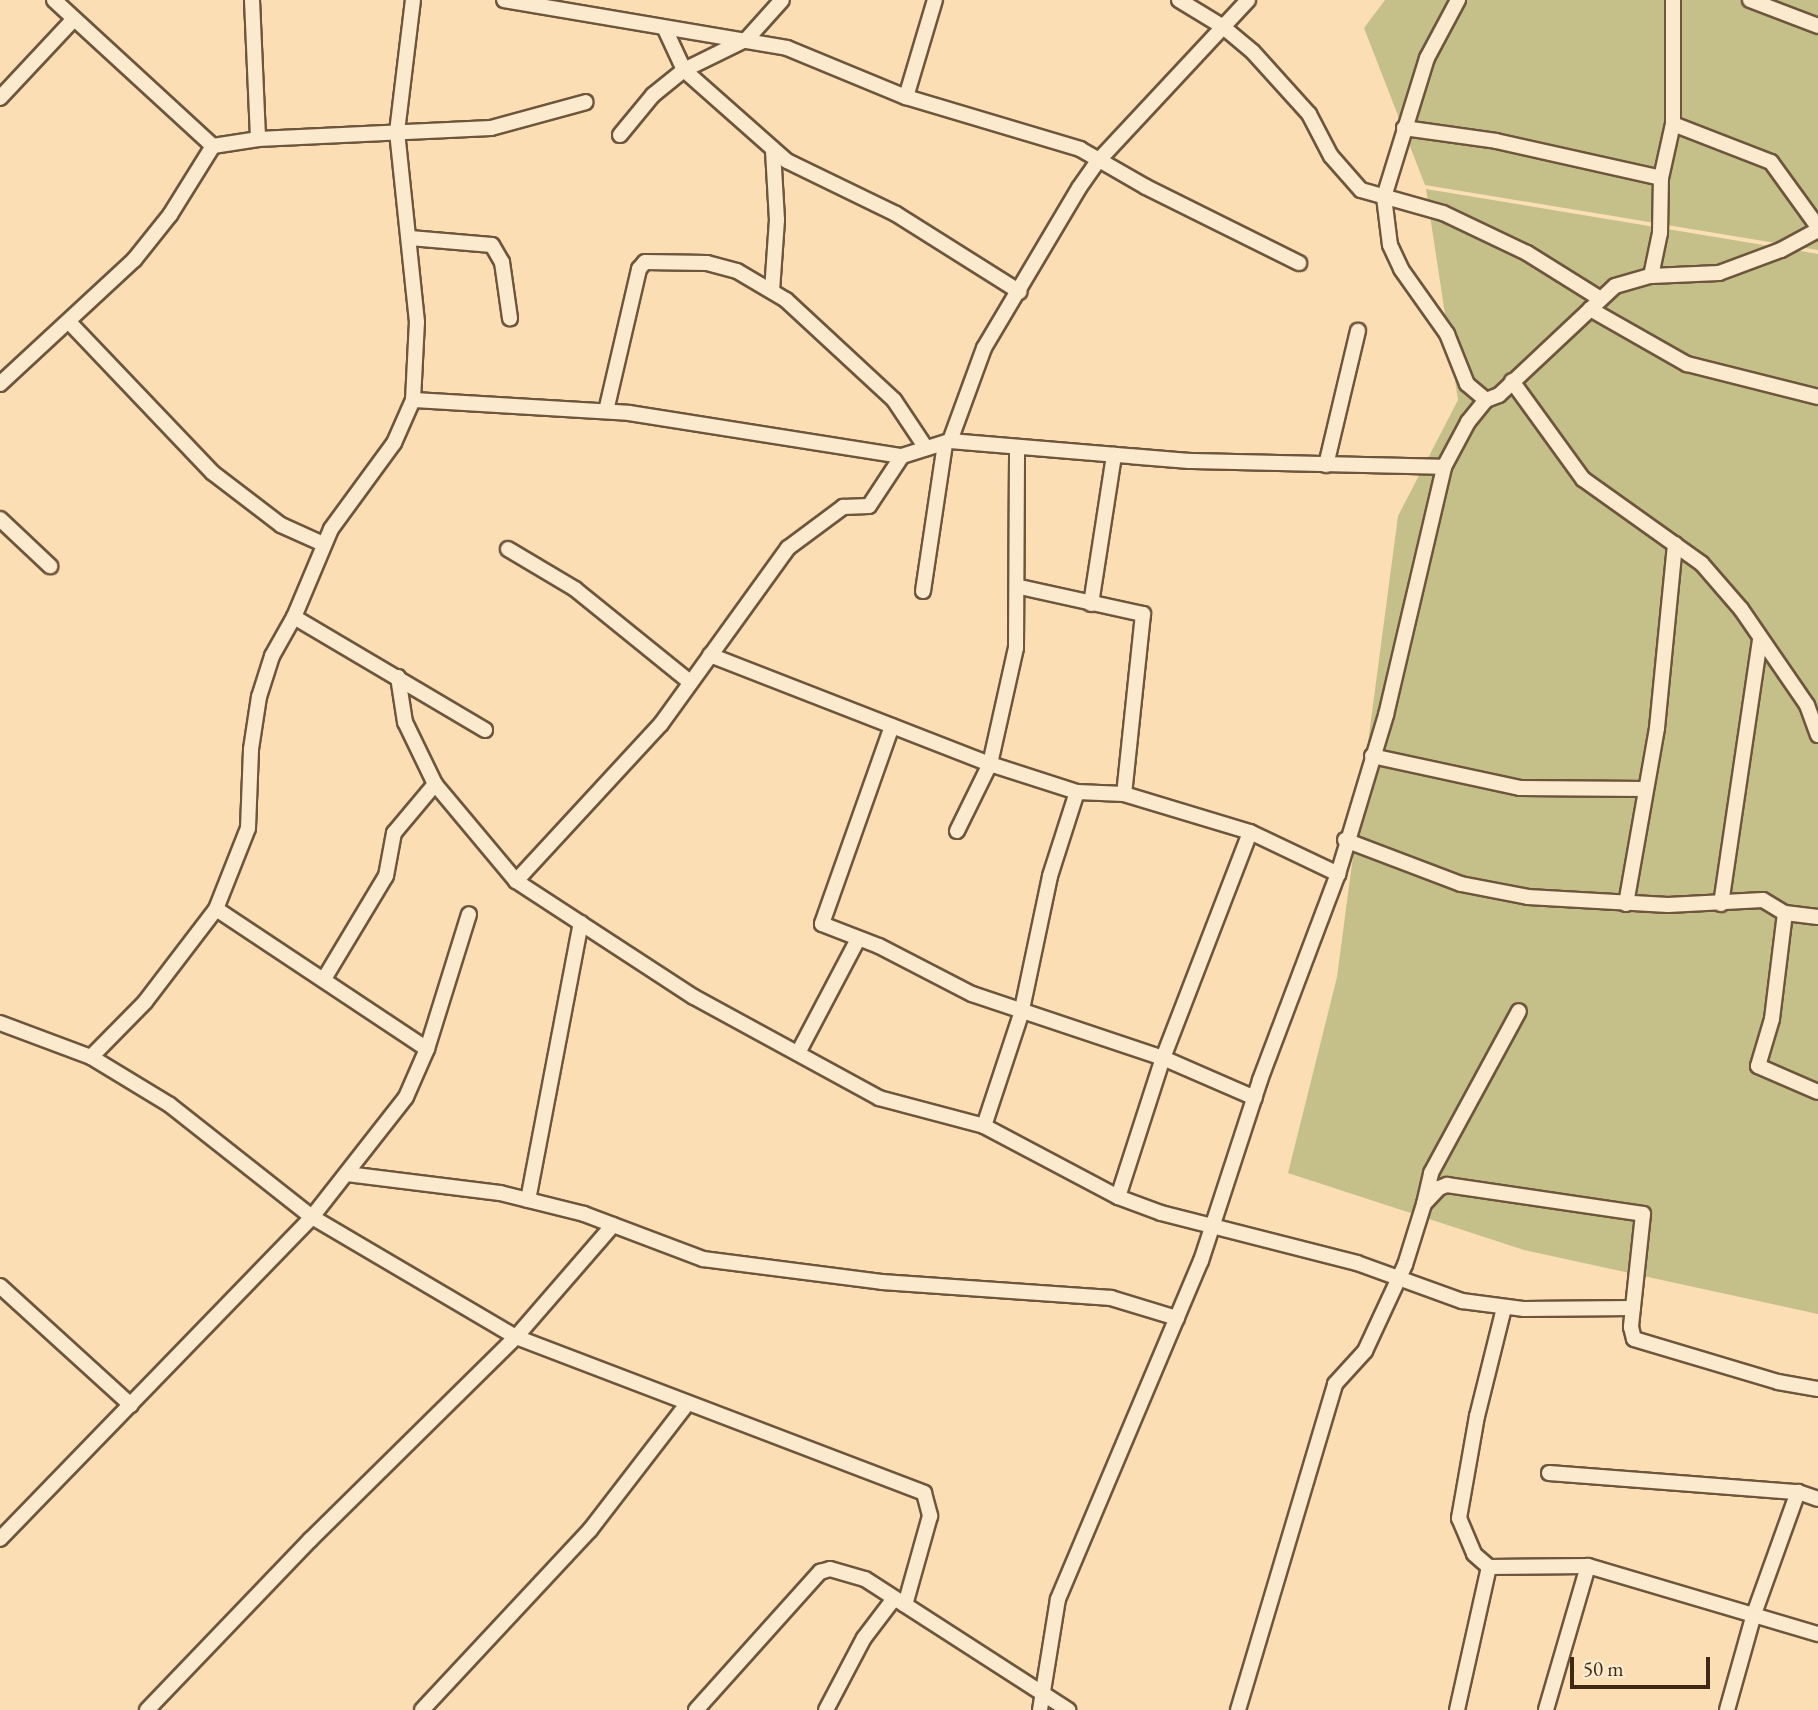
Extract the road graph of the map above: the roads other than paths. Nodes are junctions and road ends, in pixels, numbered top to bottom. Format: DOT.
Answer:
graph roads {
  1 [pos="54,0"];
  2 [pos="253,0"];
  3 [pos="413,0"];
  4 [pos="504,0"];
  5 [pos="782,0"];
  6 [pos="935,0"];
  7 [pos="1179,0"];
  8 [pos="1248,0"];
  9 [pos="1458,0"];
  10 [pos="1673,0"];
  11 [pos="1750,0"];
  12 [pos="74,19"];
  13 [pos="1222,26"];
  14 [pos="1818,26"];
  15 [pos="665,29"];
  16 [pos="747,39"];
  17 [pos="684,70"];
  18 [pos="906,97"];
  19 [pos="0,98"];
  20 [pos="586,102"];
  21 [pos="1672,124"];
  22 [pos="1404,128"];
  23 [pos="397,132"];
  24 [pos="620,135"];
  25 [pos="258,139"];
  26 [pos="213,146"];
  27 [pos="773,150"];
  28 [pos="1098,161"];
  29 [pos="1661,178"];
  30 [pos="1384,197"];
  31 [pos="1818,229"];
  32 [pos="410,238"];
  33 [pos="1298,263"];
  34 [pos="1651,276"];
  35 [pos="772,291"];
  36 [pos="1020,292"];
  37 [pos="1595,303"];
  38 [pos="510,318"];
  39 [pos="69,323"];
  40 [pos="1358,331"];
  41 [pos="1512,381"];
  42 [pos="0,384"];
  43 [pos="1818,397"];
  44 [pos="413,400"];
  45 [pos="1486,400"];
  46 [pos="606,411"];
  47 [pos="947,442"];
  48 [pos="1017,447"];
  49 [pos="926,449"];
  50 [pos="1114,455"];
  51 [pos="902,456"];
  52 [pos="1326,465"];
  53 [pos="1444,467"];
  54 [pos="0,519"];
  55 [pos="323,544"];
  56 [pos="1675,544"];
  57 [pos="508,549"];
  58 [pos="50,566"];
  59 [pos="1020,587"];
  60 [pos="923,591"];
  61 [pos="1091,604"];
  62 [pos="295,617"];
  63 [pos="1760,639"];
  64 [pos="710,655"];
  65 [pos="398,677"];
  66 [pos="690,682"];
  67 [pos="1818,695"];
  68 [pos="1801,702"];
  69 [pos="892,726"];
  70 [pos="485,730"];
  71 [pos="1818,734"];
  72 [pos="1372,756"];
  73 [pos="990,764"];
  74 [pos="435,784"];
  75 [pos="1645,789"];
  76 [pos="1077,792"];
  77 [pos="1124,794"];
  78 [pos="957,831"];
  79 [pos="1250,832"];
  80 [pos="1345,840"];
  81 [pos="1338,874"];
  82 [pos="516,881"];
  83 [pos="1626,904"];
  84 [pos="1721,904"];
  85 [pos="216,909"];
  86 [pos="1784,913"];
  87 [pos="469,914"];
  88 [pos="1818,918"];
  89 [pos="581,923"];
  90 [pos="858,939"];
  91 [pos="324,979"];
  92 [pos="1519,1011"];
  93 [pos="1021,1014"];
  94 [pos="0,1023"];
  95 [pos="428,1049"];
  96 [pos="798,1053"];
  97 [pos="91,1057"];
  98 [pos="1163,1058"];
  99 [pos="1818,1093"];
  100 [pos="1255,1098"];
  101 [pos="984,1126"];
  102 [pos="346,1174"];
  103 [pos="1432,1174"];
  104 [pos="1447,1185"];
  105 [pos="1118,1196"];
  106 [pos="528,1200"];
  107 [pos="1424,1204"];
  108 [pos="312,1217"];
  109 [pos="613,1224"];
  110 [pos="1213,1228"];
  111 [pos="1400,1276"];
  112 [pos="0,1286"];
  113 [pos="1504,1308"];
  114 [pos="1633,1308"];
  115 [pos="1177,1318"];
  116 [pos="516,1337"];
  117 [pos="1818,1389"];
  118 [pos="687,1404"];
  119 [pos="131,1405"];
  120 [pos="1549,1473"];
  121 [pos="1798,1492"];
  122 [pos="1818,1499"];
  123 [pos="0,1539"];
  124 [pos="1588,1566"];
  125 [pos="1489,1567"];
  126 [pos="899,1602"];
  127 [pos="1754,1614"];
  128 [pos="1818,1634"];
  129 [pos="1039,1692"];
  130 [pos="147,1710"];
  131 [pos="422,1710"];
  132 [pos="696,1710"];
  133 [pos="827,1710"];
  134 [pos="1040,1710"];
  135 [pos="1068,1710"];
  136 [pos="1238,1710"];
  137 [pos="1457,1710"];
  138 [pos="1546,1710"];
  139 [pos="1727,1710"];
  1 -- 12 [label="street"];
  2 -- 25 [label="street"];
  3 -- 23 [label="street"];
  4 -- 15 [label="street"];
  5 -- 16 [label="street"];
  6 -- 18 [label="street"];
  7 -- 13 [label="street"];
  8 -- 13 [label="street"];
  9 -- 22 [label="street"];
  10 -- 21 [label="street"];
  11 -- 14 [label="street"];
  12 -- 19 [label="street"];
  12 -- 26 [label="street"];
  13 -- 28 [label="street"];
  13 -- 30 [label="street"];
  15 -- 16 [label="street"];
  15 -- 17 [label="street"];
  16 -- 17 [label="street"];
  16 -- 18 [label="street"];
  17 -- 24 [label="street"];
  17 -- 27 [label="street"];
  18 -- 28 [label="street"];
  20 -- 23 [label="street"];
  21 -- 29 [label="street"];
  21 -- 31 [label="street"];
  22 -- 29 [label="street"];
  22 -- 30 [label="street"];
  23 -- 25 [label="street"];
  23 -- 32 [label="street"];
  25 -- 26 [label="street"];
  26 -- 39 [label="street"];
  27 -- 35 [label="street"];
  27 -- 36 [label="street"];
  28 -- 33 [label="street"];
  28 -- 36 [label="street"];
  29 -- 34 [label="street"];
  30 -- 37 [label="street"];
  30 -- 45 [label="street"];
  31 -- 34 [label="street"];
  32 -- 38 [label="street"];
  32 -- 44 [label="street"];
  34 -- 37 [label="street"];
  35 -- 46 [label="street"];
  35 -- 49 [label="street"];
  36 -- 47 [label="street"];
  37 -- 41 [label="street"];
  37 -- 43 [label="street"];
  39 -- 42 [label="street"];
  39 -- 55 [label="street"];
  40 -- 52 [label="street"];
  41 -- 45 [label="street"];
  41 -- 56 [label="street"];
  44 -- 46 [label="street"];
  44 -- 55 [label="street"];
  45 -- 53 [label="street"];
  46 -- 51 [label="street"];
  47 -- 48 [label="street"];
  47 -- 49 [label="street"];
  47 -- 60 [label="street"];
  48 -- 50 [label="street"];
  48 -- 59 [label="street"];
  49 -- 51 [label="street"];
  50 -- 52 [label="street"];
  50 -- 61 [label="street"];
  51 -- 64 [label="street"];
  52 -- 53 [label="street"];
  53 -- 72 [label="street"];
  54 -- 58 [label="street"];
  55 -- 62 [label="street"];
  56 -- 63 [label="street"];
  56 -- 75 [label="street"];
  57 -- 66 [label="street"];
  59 -- 61 [label="street"];
  59 -- 73 [label="street"];
  61 -- 77 [label="street"];
  62 -- 65 [label="street"];
  62 -- 85 [label="street"];
  63 -- 68 [label="street"];
  63 -- 84 [label="street"];
  64 -- 66 [label="street"];
  64 -- 69 [label="street"];
  65 -- 70 [label="street"];
  65 -- 74 [label="street"];
  66 -- 82 [label="street"];
  67 -- 68 [label="street"];
  68 -- 71 [label="street"];
  69 -- 73 [label="street"];
  69 -- 90 [label="street"];
  72 -- 75 [label="street"];
  72 -- 80 [label="street"];
  73 -- 76 [label="street"];
  73 -- 78 [label="street"];
  74 -- 82 [label="street"];
  74 -- 91 [label="street"];
  75 -- 83 [label="street"];
  76 -- 77 [label="street"];
  76 -- 93 [label="street"];
  77 -- 79 [label="street"];
  79 -- 81 [label="street"];
  79 -- 98 [label="street"];
  80 -- 81 [label="street"];
  80 -- 83 [label="street"];
  81 -- 100 [label="street"];
  82 -- 89 [label="street"];
  83 -- 84 [label="street"];
  84 -- 86 [label="street"];
  85 -- 91 [label="street"];
  85 -- 97 [label="street"];
  86 -- 88 [label="street"];
  86 -- 99 [label="street"];
  87 -- 95 [label="street"];
  89 -- 96 [label="street"];
  89 -- 106 [label="street"];
  90 -- 93 [label="street"];
  90 -- 96 [label="street"];
  91 -- 95 [label="street"];
  92 -- 103 [label="street"];
  93 -- 98 [label="street"];
  93 -- 101 [label="street"];
  94 -- 97 [label="street"];
  95 -- 102 [label="street"];
  96 -- 101 [label="street"];
  97 -- 108 [label="street"];
  98 -- 100 [label="street"];
  98 -- 105 [label="street"];
  100 -- 110 [label="street"];
  101 -- 105 [label="street"];
  102 -- 106 [label="street"];
  102 -- 108 [label="street"];
  103 -- 104 [label="street"];
  103 -- 107 [label="street"];
  104 -- 107 [label="street"];
  104 -- 114 [label="street"];
  105 -- 110 [label="street"];
  106 -- 109 [label="street"];
  107 -- 111 [label="street"];
  108 -- 116 [label="street"];
  108 -- 119 [label="street"];
  109 -- 115 [label="street"];
  109 -- 116 [label="street"];
  110 -- 111 [label="street"];
  110 -- 115 [label="street"];
  111 -- 113 [label="street"];
  111 -- 136 [label="street"];
  112 -- 119 [label="street"];
  113 -- 114 [label="street"];
  113 -- 125 [label="street"];
  114 -- 117 [label="street"];
  115 -- 129 [label="street"];
  116 -- 118 [label="street"];
  116 -- 130 [label="street"];
  118 -- 126 [label="street"];
  118 -- 131 [label="street"];
  119 -- 123 [label="street"];
  120 -- 121 [label="street"];
  121 -- 122 [label="street"];
  121 -- 127 [label="street"];
  124 -- 125 [label="street"];
  124 -- 127 [label="street"];
  124 -- 138 [label="street"];
  125 -- 137 [label="street"];
  126 -- 129 [label="street"];
  126 -- 132 [label="street"];
  126 -- 133 [label="street"];
  127 -- 128 [label="street"];
  127 -- 139 [label="street"];
  129 -- 134 [label="street"];
  129 -- 135 [label="street"];
}
